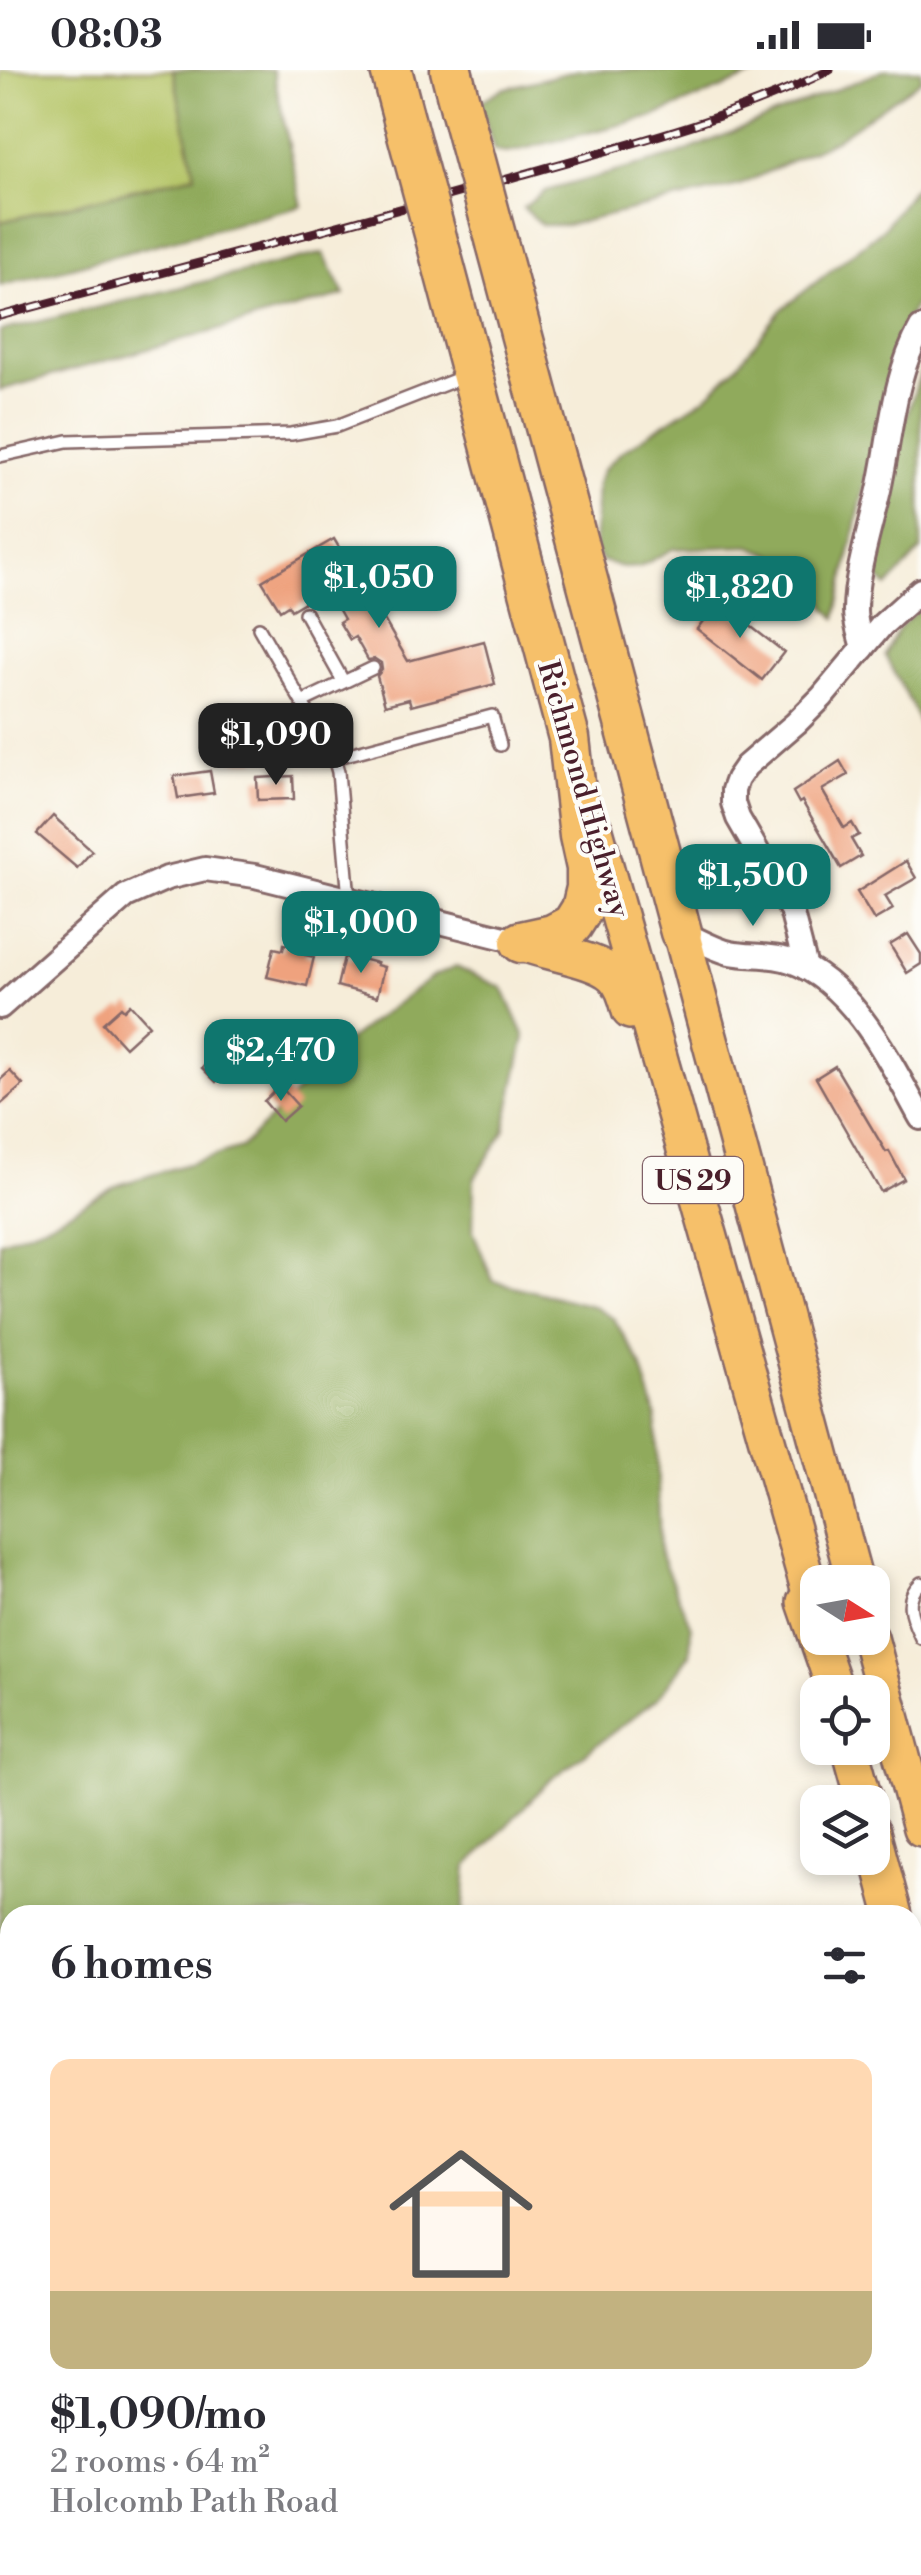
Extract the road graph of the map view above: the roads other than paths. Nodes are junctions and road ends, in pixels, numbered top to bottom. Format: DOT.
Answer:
graph roads {
  1 [pos="391,70"];
  2 [pos="451,70"];
  3 [pos="921,328"];
  4 [pos="472,373"];
  5 [pos="0,456"];
  6 [pos="921,590"];
  7 [pos="304,613"];
  8 [pos="258,628"];
  9 [pos="863,648"];
  10 [pos="373,668"];
  11 [pos="343,681"];
  12 [pos="302,702"];
  13 [pos="569,738"];
  14 [pos="500,745"];
  15 [pos="334,758"];
  16 [pos="349,899"];
  17 [pos="681,932"];
  18 [pos="521,942"];
  19 [pos="806,968"];
  20 [pos="0,1007"];
  21 [pos="921,1118"];
  22 [pos="802,1565"];
  23 [pos="850,1565"];
  24 [pos="921,1583"];
  25 [pos="921,1638"];
  26 [pos="875,1655"];
  27 [pos="830,1675"];
  28 [pos="921,1828"];
  29 [pos="883,1875"];
  30 [pos="891,1905"];
  1 -- 4 [label="highway, Richmond Highway / US 29, bridge"];
  2 -- 17 [label="highway, Richmond Highway / US 29, bridge"];
  3 -- 9 [label="street"];
  4 -- 5 [label="lane"];
  4 -- 13 [label="highway, Richmond Highway / US 29"];
  6 -- 9 [label="street"];
  7 -- 11 [label="lane"];
  8 -- 12 [label="lane"];
  9 -- 19 [label="street"];
  10 -- 11 [label="lane"];
  11 -- 12 [label="lane"];
  12 -- 15 [label="lane"];
  13 -- 18 [label="highway"];
  13 -- 22 [label="highway, Richmond Highway / US 29"];
  14 -- 15 [label="lane"];
  15 -- 16 [label="lane"];
  16 -- 18 [label="street"];
  16 -- 20 [label="street"];
  17 -- 19 [label="street"];
  17 -- 23 [label="highway, Richmond Highway / US 29"];
  18 -- 27 [label="highway"];
  19 -- 21 [label="street"];
  24 -- 25 [label="lane"];
  26 -- 28 [label="highway"];
  29 -- 30 [label="highway"];
}
